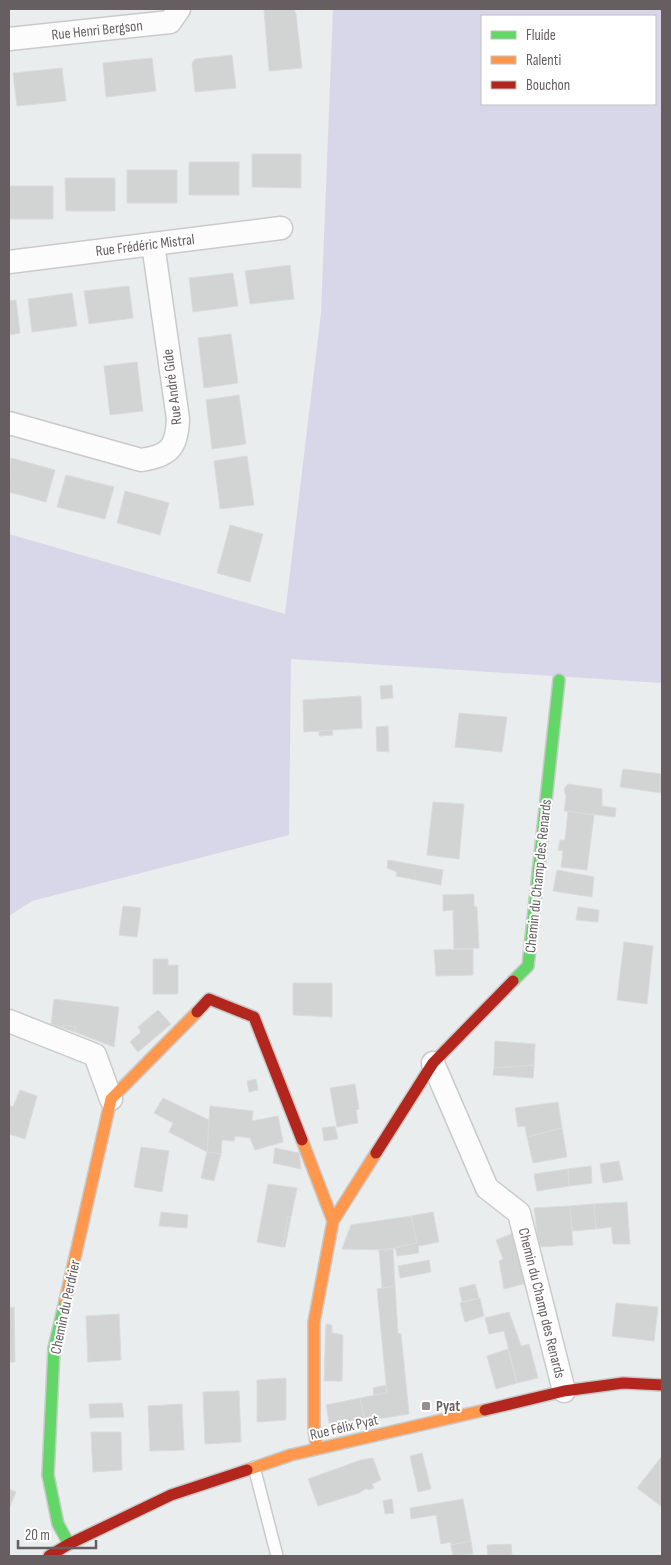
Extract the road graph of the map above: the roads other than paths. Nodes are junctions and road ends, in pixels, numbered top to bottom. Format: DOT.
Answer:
graph roads {
  1 [pos="179,9"];
  2 [pos="9,39"];
  3 [pos="281,228"];
  4 [pos="153,244"];
  5 [pos="9,262"];
  6 [pos="9,423"];
  7 [pos="559,680"];
  8 [pos="9,1022"];
  9 [pos="433,1063"];
  10 [pos="110,1099"];
  11 [pos="333,1221"];
  12 [pos="662,1385"];
  13 [pos="564,1391"];
  14 [pos="317,1449"];
  15 [pos="254,1467"];
  16 [pos="69,1544"];
  17 [pos="49,1556"];
  18 [pos="277,1556"];
  1 -- 2 [label="street, Rue Henri Bergson"];
  3 -- 4 [label="street, Rue Frédéric Mistral"];
  4 -- 5 [label="street, Rue Frédéric Mistral"];
  4 -- 6 [label="street, Rue André Gide"];
  7 -- 9 [label="street, Chemin du Champ des Renards"];
  8 -- 10 [label="street"];
  9 -- 11 [label="street, Chemin du Champ des Renards"];
  9 -- 13 [label="street, Chemin du Champ des Renards"];
  10 -- 11 [label="street"];
  10 -- 16 [label="street, Chemin du Perdrier"];
  11 -- 14 [label="street, Chemin du Champ des Renards"];
  12 -- 13 [label="street, Rue Félix Pyat"];
  13 -- 14 [label="street, Rue Félix Pyat"];
  14 -- 15 [label="street, Rue Félix Pyat"];
  15 -- 16 [label="street, Rue Félix Pyat"];
  15 -- 18 [label="lane"];
  16 -- 17 [label="street, Rue Félix Pyat"];
}
